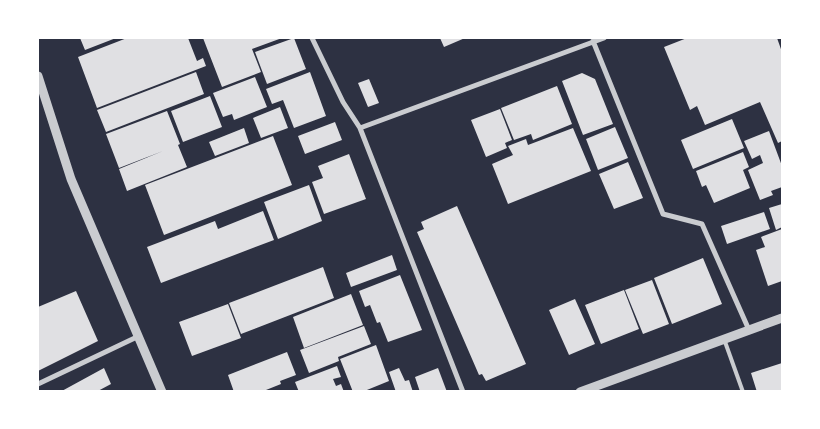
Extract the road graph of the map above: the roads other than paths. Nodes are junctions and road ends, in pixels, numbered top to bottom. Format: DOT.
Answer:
graph roads {
  1 [pos="312,38"];
  2 [pos="604,38"];
  3 [pos="593,42"];
  4 [pos="38,76"];
  5 [pos="360,128"];
  6 [pos="782,318"];
  7 [pos="749,330"];
  8 [pos="139,336"];
  9 [pos="724,339"];
  10 [pos="38,384"];
  11 [pos="162,392"];
  12 [pos="463,392"];
  13 [pos="580,392"];
  14 [pos="743,392"];
  1 -- 5 [label="street"];
  2 -- 3 [label="street"];
  3 -- 5 [label="street"];
  3 -- 7 [label="street"];
  4 -- 8 [label="street"];
  5 -- 12 [label="street"];
  6 -- 7 [label="street"];
  7 -- 9 [label="street"];
  8 -- 10 [label="street"];
  8 -- 11 [label="street"];
  9 -- 13 [label="street"];
  9 -- 14 [label="lane"];
}
